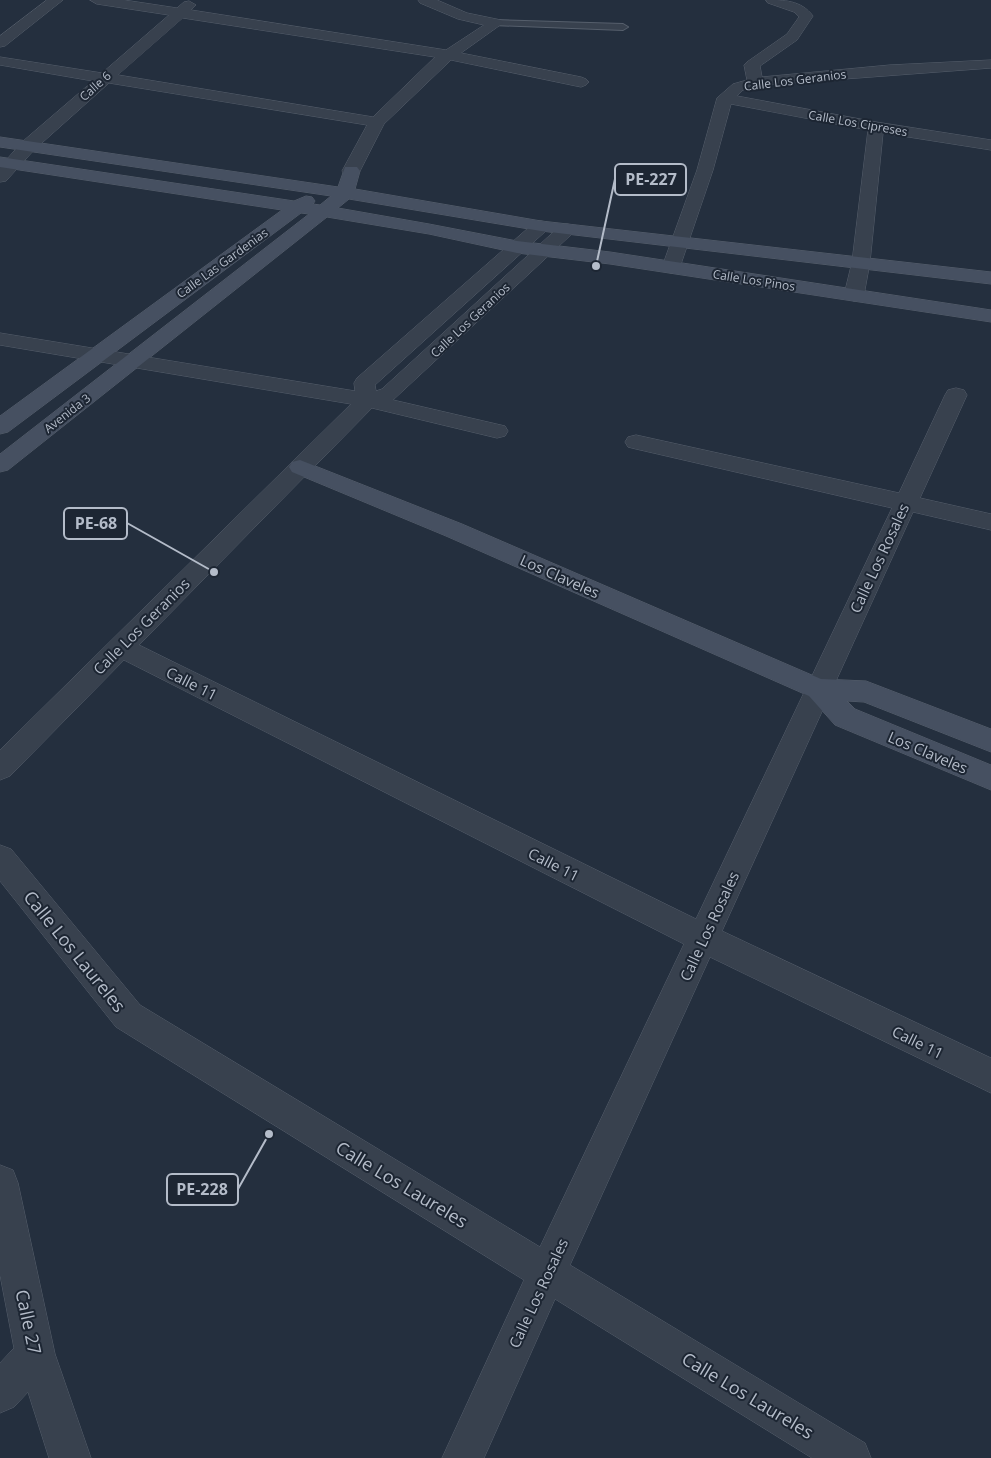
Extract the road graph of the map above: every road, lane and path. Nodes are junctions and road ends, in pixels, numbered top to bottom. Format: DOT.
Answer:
graph roads {
  1 [pos="56,0"];
  2 [pos="97,0"];
  3 [pos="195,0"];
  4 [pos="425,0"];
  5 [pos="773,0"];
  6 [pos="180,13"];
  7 [pos="496,23"];
  8 [pos="623,27"];
  9 [pos="0,43"];
  10 [pos="447,56"];
  11 [pos="0,61"];
  12 [pos="990,64"];
  13 [pos="104,78"];
  14 [pos="581,82"];
  15 [pos="755,82"];
  16 [pos="725,98"];
  17 [pos="377,122"];
  18 [pos="876,127"];
  19 [pos="0,142"];
  20 [pos="991,144"];
  21 [pos="28,146"];
  22 [pos="6,163"];
  23 [pos="351,171"];
  24 [pos="0,177"];
  25 [pos="322,189"];
  26 [pos="346,193"];
  27 [pos="298,207"];
  28 [pos="324,212"];
  29 [pos="540,226"];
  30 [pos="567,229"];
  31 [pos="680,242"];
  32 [pos="517,247"];
  33 [pos="545,251"];
  34 [pos="861,262"];
  35 [pos="671,267"];
  36 [pos="991,278"];
  37 [pos="854,295"];
  38 [pos="991,316"];
  39 [pos="0,339"];
  40 [pos="94,356"];
  41 [pos="133,362"];
  42 [pos="956,395"];
  43 [pos="367,400"];
  44 [pos="0,427"];
  45 [pos="497,431"];
  46 [pos="636,442"];
  47 [pos="0,465"];
  48 [pos="300,467"];
  49 [pos="904,503"];
  50 [pos="991,522"];
  51 [pos="120,647"];
  52 [pos="818,689"];
  53 [pos="991,742"];
  54 [pos="0,768"];
  55 [pos="991,778"];
  56 [pos="0,858"];
  57 [pos="703,938"];
  58 [pos="991,1076"];
  59 [pos="0,1183"];
  60 [pos="547,1272"];
  61 [pos="35,1354"];
  62 [pos="0,1393"];
  63 [pos="70,1458"];
  64 [pos="463,1458"];
  65 [pos="850,1458"];
  1 -- 9 [label="street"];
  2 -- 6 [label="street"];
  3 -- 6 [label="street, Calle 6"];
  4 -- 7 [label="street"];
  5 -- 15 [label="street"];
  6 -- 10 [label="street"];
  6 -- 13 [label="street, Calle 6"];
  7 -- 8 [label="lane"];
  7 -- 10 [label="street"];
  10 -- 14 [label="street"];
  10 -- 17 [label="street"];
  11 -- 13 [label="street"];
  12 -- 15 [label="street, Calle Los Geranios"];
  13 -- 17 [label="street"];
  13 -- 21 [label="street, Calle 6"];
  15 -- 16 [label="street, Calle Los Geranios"];
  16 -- 18 [label="street, Calle Los Cipreses"];
  16 -- 31 [label="street, Calle Los Geranios"];
  17 -- 23 [label="street"];
  18 -- 20 [label="street, Calle Los Cipreses"];
  18 -- 34 [label="street"];
  19 -- 21 [label="street, Calle Los Pinos"];
  21 -- 22 [label="street, Calle 6"];
  21 -- 25 [label="street, Calle Los Pinos"];
  22 -- 24 [label="street, Calle 6"];
  22 -- 27 [label="street, Calle Los Pinos"];
  23 -- 25 [label="street, Calle Las Gardenias"];
  23 -- 26 [label="street"];
  25 -- 26 [label="street, Calle Los Pinos"];
  25 -- 27 [label="street, Calle Las Gardenias"];
  26 -- 28 [label="street, Calle Las Gardenias"];
  26 -- 29 [label="street, Calle Los Pinos"];
  27 -- 28 [label="street, Calle Los Pinos"];
  27 -- 40 [label="street, Calle Las Gardenias"];
  28 -- 32 [label="street, Calle Los Pinos"];
  28 -- 41 [label="street, Calle Las Gardenias"];
  29 -- 30 [label="street, Calle Los Pinos"];
  29 -- 32 [label="street, Calle Los Geranios"];
  30 -- 31 [label="street, Calle Los Pinos"];
  30 -- 33 [label="street, Calle Los Geranios"];
  31 -- 34 [label="street, Calle Los Pinos"];
  31 -- 35 [label="street, Calle Los Geranios"];
  32 -- 33 [label="street, Calle Los Pinos"];
  32 -- 43 [label="street, Calle Los Geranios"];
  33 -- 35 [label="street, Calle Los Pinos"];
  33 -- 43 [label="street, Calle Los Geranios"];
  34 -- 36 [label="street, Calle Los Pinos"];
  34 -- 37 [label="street"];
  35 -- 37 [label="street, Calle Los Pinos"];
  37 -- 38 [label="street, Calle Los Pinos"];
  39 -- 40 [label="street"];
  40 -- 41 [label="street"];
  40 -- 44 [label="street, Avenida 3"];
  41 -- 43 [label="street"];
  41 -- 47 [label="street, Avenida 3"];
  42 -- 49 [label="street, Calle Los Rosales"];
  43 -- 45 [label="street"];
  43 -- 48 [label="street, Calle Los Geranios"];
  46 -- 49 [label="street"];
  48 -- 51 [label="street, Calle Los Geranios"];
  48 -- 52 [label="street, Los Claveles"];
  49 -- 50 [label="street"];
  49 -- 52 [label="street, Calle Los Rosales"];
  51 -- 54 [label="street, Calle Los Geranios"];
  51 -- 57 [label="street, Calle 11"];
  52 -- 53 [label="street, Los Claveles"];
  52 -- 55 [label="street, Los Claveles"];
  52 -- 57 [label="street, Calle Los Rosales"];
  56 -- 60 [label="street, Calle Los Laureles"];
  57 -- 58 [label="street, Calle 11"];
  57 -- 60 [label="street, Calle Los Rosales"];
  59 -- 61 [label="street, Calle 27"];
  60 -- 64 [label="street, Calle Los Rosales"];
  60 -- 65 [label="street, Calle Los Laureles"];
  61 -- 62 [label="street"];
  61 -- 63 [label="street, Calle 27"];
}
